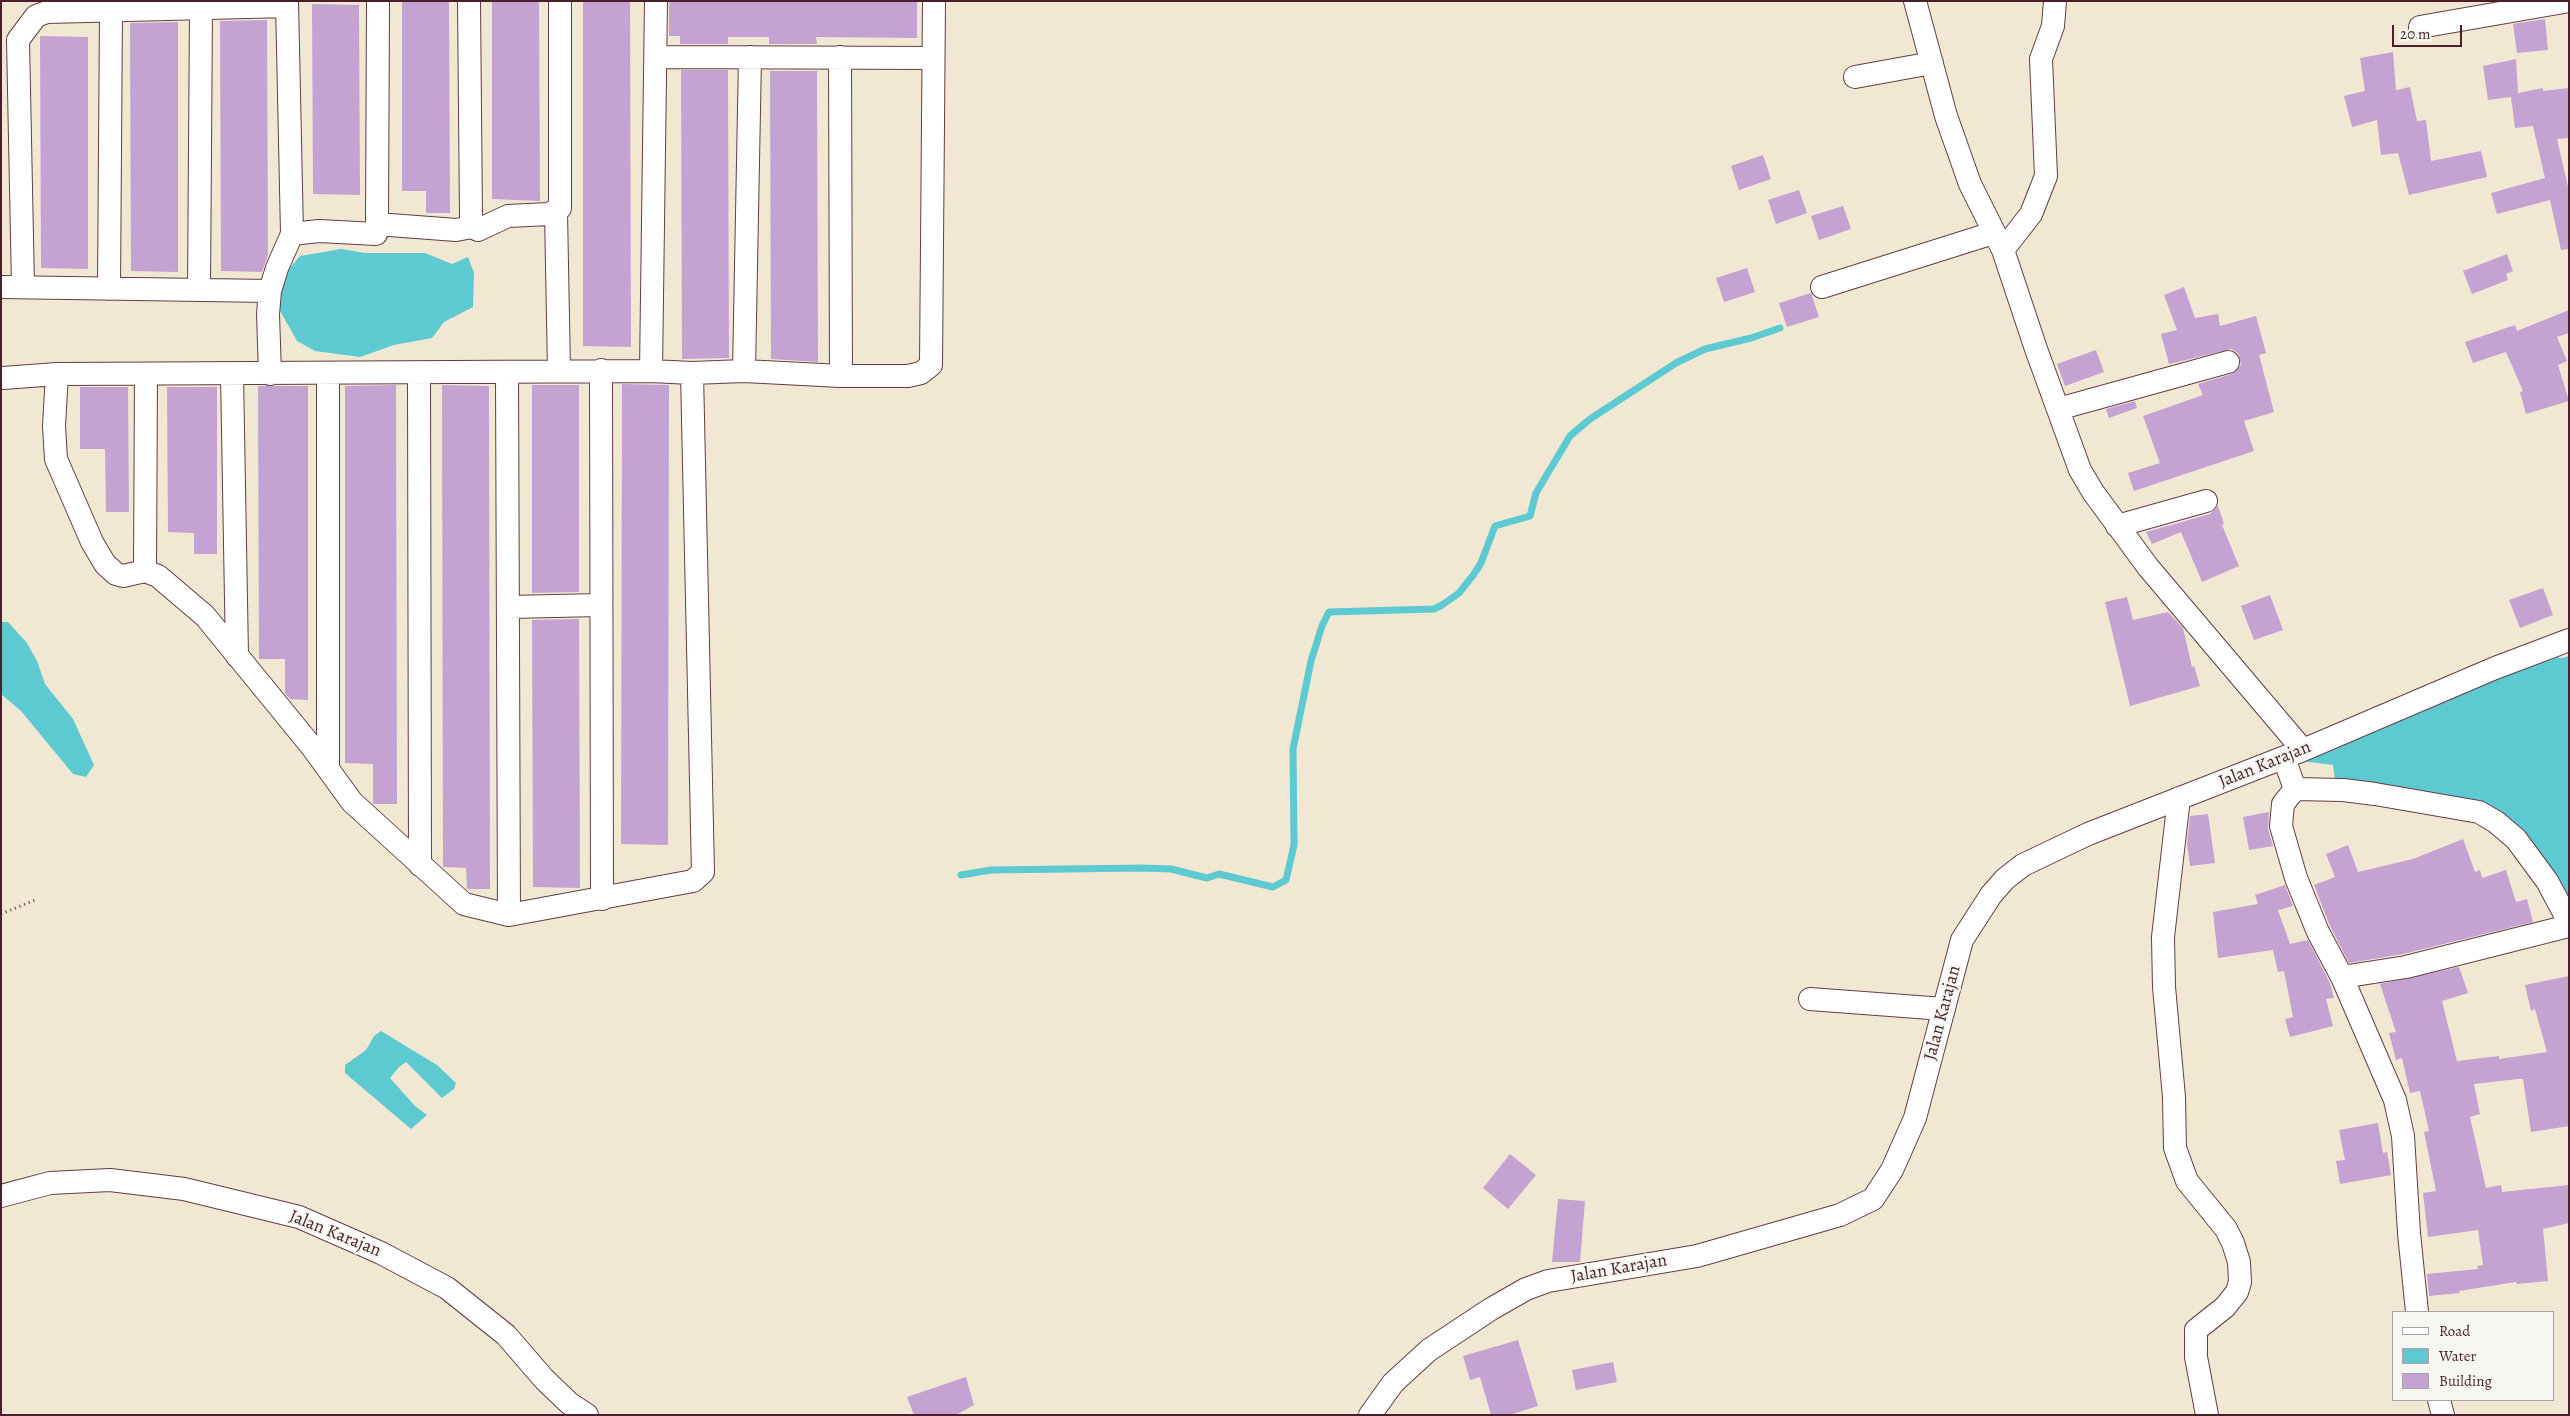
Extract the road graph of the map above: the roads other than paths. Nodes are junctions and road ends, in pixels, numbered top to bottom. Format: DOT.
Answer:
graph roads {
  1 [pos="378,1"];
  2 [pos="469,1"];
  3 [pos="560,1"];
  4 [pos="656,1"];
  5 [pos="934,1"];
  6 [pos="1915,1"];
  7 [pos="2055,1"];
  8 [pos="2569,1"];
  9 [pos="287,4"];
  10 [pos="201,8"];
  11 [pos="111,10"];
  12 [pos="2420,27"];
  13 [pos="657,57"];
  14 [pos="750,57"];
  15 [pos="840,57"];
  16 [pos="934,58"];
  17 [pos="1932,63"];
  18 [pos="1855,77"];
  19 [pos="556,212"];
  20 [pos="377,224"];
  21 [pos="472,227"];
  22 [pos="292,234"];
  23 [pos="1998,242"];
  24 [pos="12,287"];
  25 [pos="1822,287"];
  26 [pos="109,289"];
  27 [pos="199,290"];
  28 [pos="270,291"];
  29 [pos="2228,362"];
  30 [pos="601,370"];
  31 [pos="559,371"];
  32 [pos="651,371"];
  33 [pos="744,371"];
  34 [pos="419,373"];
  35 [pos="507,373"];
  36 [pos="692,373"];
  37 [pos="57,374"];
  38 [pos="146,374"];
  39 [pos="232,374"];
  40 [pos="270,374"];
  41 [pos="328,374"];
  42 [pos="841,376"];
  43 [pos="3,378"];
  44 [pos="2058,410"];
  45 [pos="2206,501"];
  46 [pos="2117,526"];
  47 [pos="145,571"];
  48 [pos="600,605"];
  49 [pos="509,607"];
  50 [pos="2569,640"];
  51 [pos="237,656"];
  52 [pos="2293,754"];
  53 [pos="328,769"];
  54 [pos="2295,789"];
  55 [pos="2179,798"];
  56 [pos="420,865"];
  57 [pos="602,899"];
  58 [pos="509,915"];
  59 [pos="2569,922"];
  60 [pos="2569,926"];
  61 [pos="2342,978"];
  62 [pos="1810,999"];
  63 [pos="1944,1009"];
  64 [pos="1,1196"];
  65 [pos="2417,1311"];
  66 [pos="2439,1401"];
  67 [pos="587,1415"];
  68 [pos="1370,1415"];
  69 [pos="2207,1415"];
  70 [pos="2443,1415"];
  1 -- 20 [label="street"];
  2 -- 21 [label="street"];
  3 -- 19 [label="street"];
  4 -- 13 [label="street"];
  5 -- 16 [label="street"];
  6 -- 17 [label="street"];
  7 -- 23 [label="street"];
  8 -- 12 [label="street"];
  9 -- 10 [label="street"];
  9 -- 22 [label="street"];
  10 -- 11 [label="street"];
  10 -- 27 [label="street"];
  11 -- 24 [label="street"];
  11 -- 26 [label="street"];
  13 -- 14 [label="street"];
  13 -- 32 [label="street"];
  14 -- 15 [label="street"];
  14 -- 33 [label="street"];
  15 -- 16 [label="street"];
  15 -- 42 [label="street"];
  16 -- 42 [label="street"];
  17 -- 18 [label="street"];
  17 -- 23 [label="street"];
  19 -- 21 [label="street"];
  19 -- 31 [label="street"];
  20 -- 21 [label="street"];
  20 -- 22 [label="street"];
  22 -- 28 [label="street"];
  23 -- 25 [label="street"];
  23 -- 44 [label="street"];
  24 -- 26 [label="street"];
  26 -- 27 [label="street"];
  27 -- 28 [label="street"];
  28 -- 40 [label="street"];
  29 -- 44 [label="street"];
  30 -- 31 [label="street"];
  30 -- 32 [label="street"];
  30 -- 48 [label="street"];
  31 -- 35 [label="street"];
  32 -- 36 [label="street"];
  33 -- 36 [label="street"];
  33 -- 42 [label="street"];
  34 -- 35 [label="street"];
  34 -- 41 [label="street"];
  34 -- 56 [label="street"];
  35 -- 49 [label="street"];
  36 -- 57 [label="street"];
  37 -- 38 [label="street"];
  37 -- 43 [label="street"];
  37 -- 47 [label="street"];
  38 -- 39 [label="street"];
  38 -- 47 [label="street"];
  39 -- 40 [label="street"];
  39 -- 51 [label="street"];
  40 -- 41 [label="street"];
  41 -- 53 [label="street"];
  44 -- 46 [label="street"];
  45 -- 46 [label="street"];
  46 -- 52 [label="street"];
  47 -- 51 [label="street"];
  48 -- 49 [label="street"];
  48 -- 57 [label="street"];
  49 -- 58 [label="street"];
  50 -- 52 [label="street, Jalan Karajan"];
  51 -- 53 [label="street"];
  52 -- 54 [label="street"];
  52 -- 55 [label="street, Jalan Karajan"];
  53 -- 56 [label="street"];
  54 -- 59 [label="street"];
  54 -- 61 [label="street"];
  55 -- 63 [label="street, Jalan Karajan"];
  55 -- 69 [label="street"];
  56 -- 58 [label="street"];
  57 -- 58 [label="street"];
  60 -- 61 [label="street"];
  61 -- 65 [label="street"];
  62 -- 63 [label="street"];
  63 -- 68 [label="street, Jalan Karajan"];
  64 -- 67 [label="street, Jalan Karajan"];
  66 -- 70 [label="street"];
}
